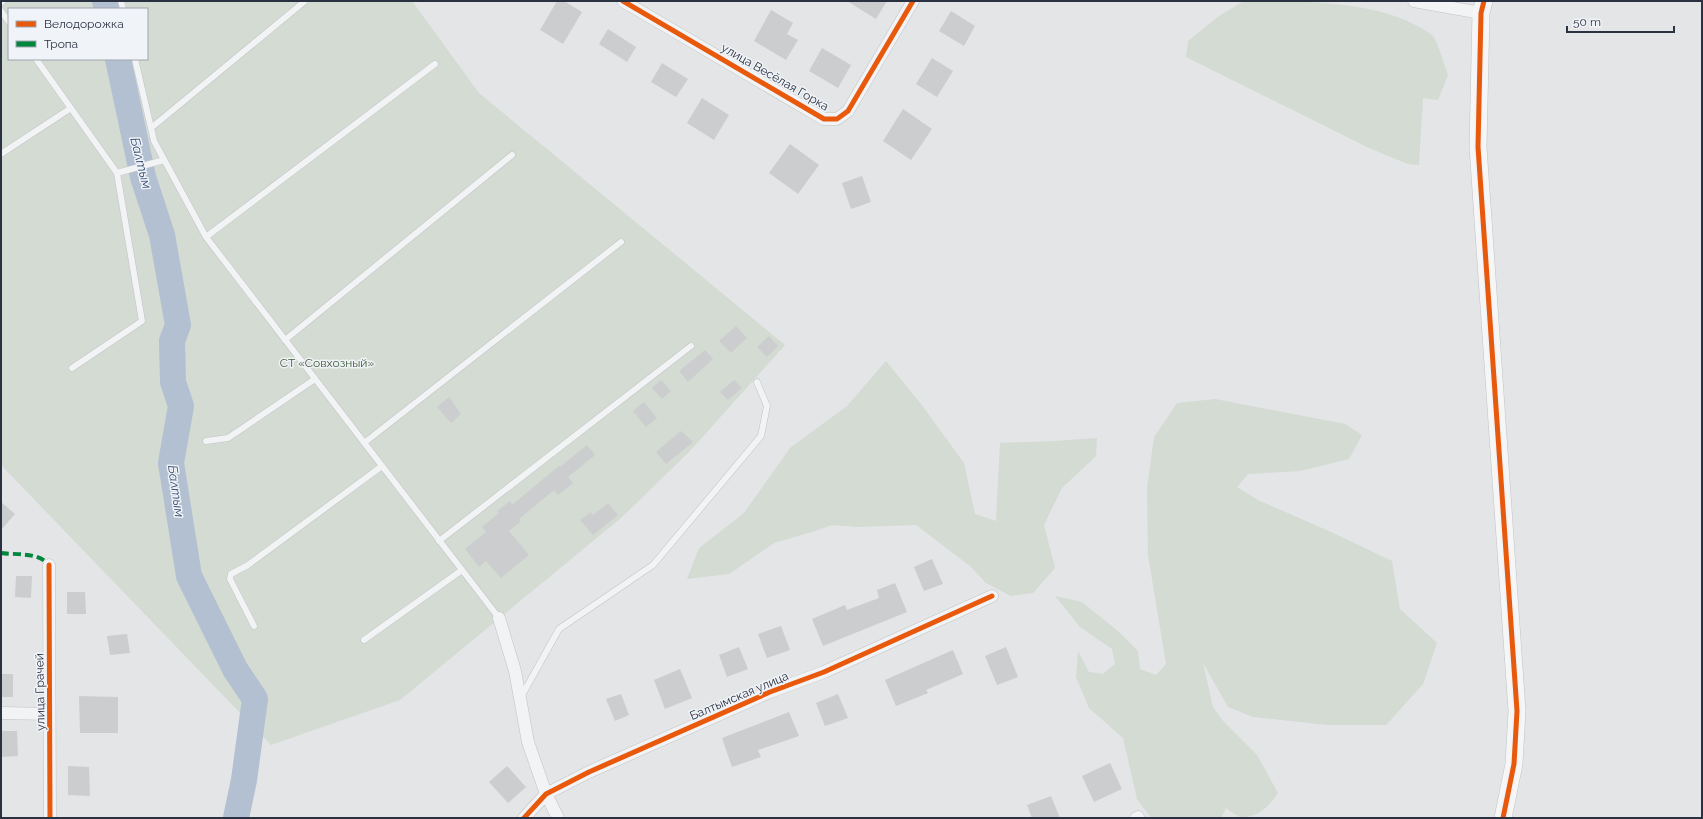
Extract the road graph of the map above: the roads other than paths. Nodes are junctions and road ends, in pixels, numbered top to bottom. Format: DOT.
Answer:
graph roads {
  1 [pos="305,1"];
  2 [pos="624,1"];
  3 [pos="913,1"];
  4 [pos="1414,1"];
  5 [pos="1483,7"];
  6 [pos="1,10"];
  7 [pos="8,20"];
  8 [pos="37,60"];
  9 [pos="134,60"];
  10 [pos="435,64"];
  11 [pos="71,108"];
  12 [pos="151,128"];
  13 [pos="1,154"];
  14 [pos="512,155"];
  15 [pos="164,160"];
  16 [pos="117,173"];
  17 [pos="206,238"];
  18 [pos="621,242"];
  19 [pos="285,340"];
  20 [pos="691,346"];
  21 [pos="72,368"];
  22 [pos="315,379"];
  23 [pos="757,382"];
  24 [pos="206,440"];
  25 [pos="364,443"];
  26 [pos="382,466"];
  27 [pos="439,541"];
  28 [pos="49,565"];
  29 [pos="462,570"];
  30 [pos="992,596"];
  31 [pos="499,618"];
  32 [pos="254,626"];
  33 [pos="364,640"];
  34 [pos="520,698"];
  35 [pos="1,712"];
  36 [pos="49,714"];
  37 [pos="546,794"];
  38 [pos="50,818"];
  39 [pos="524,818"];
  40 [pos="558,818"];
  41 [pos="1503,818"];
  1 -- 12 [label="lane"];
  2 -- 3 [label="street, улица Весёлая Горка"];
  4 -- 5 [label="street"];
  5 -- 41 [label="street"];
  6 -- 7 [label="lane"];
  8 -- 11 [label="lane"];
  9 -- 12 [label="lane"];
  10 -- 17 [label="lane"];
  11 -- 13 [label="lane"];
  11 -- 16 [label="lane"];
  12 -- 15 [label="lane"];
  14 -- 19 [label="lane"];
  15 -- 16 [label="lane"];
  15 -- 17 [label="lane"];
  16 -- 21 [label="lane"];
  17 -- 19 [label="lane"];
  18 -- 25 [label="lane"];
  19 -- 22 [label="lane"];
  20 -- 27 [label="lane"];
  22 -- 24 [label="lane"];
  22 -- 25 [label="lane"];
  23 -- 34 [label="lane"];
  25 -- 26 [label="lane"];
  26 -- 27 [label="lane"];
  26 -- 32 [label="lane"];
  27 -- 29 [label="lane"];
  28 -- 36 [label="street, улица Грачей"];
  29 -- 31 [label="lane"];
  29 -- 33 [label="lane"];
  30 -- 37 [label="street, Балтымская улица"];
  31 -- 34 [label="street"];
  34 -- 37 [label="street"];
  35 -- 36 [label="street"];
  36 -- 38 [label="street, улица Грачей"];
  37 -- 39 [label="street, Балтымская улица"];
  37 -- 40 [label="street"];
}
